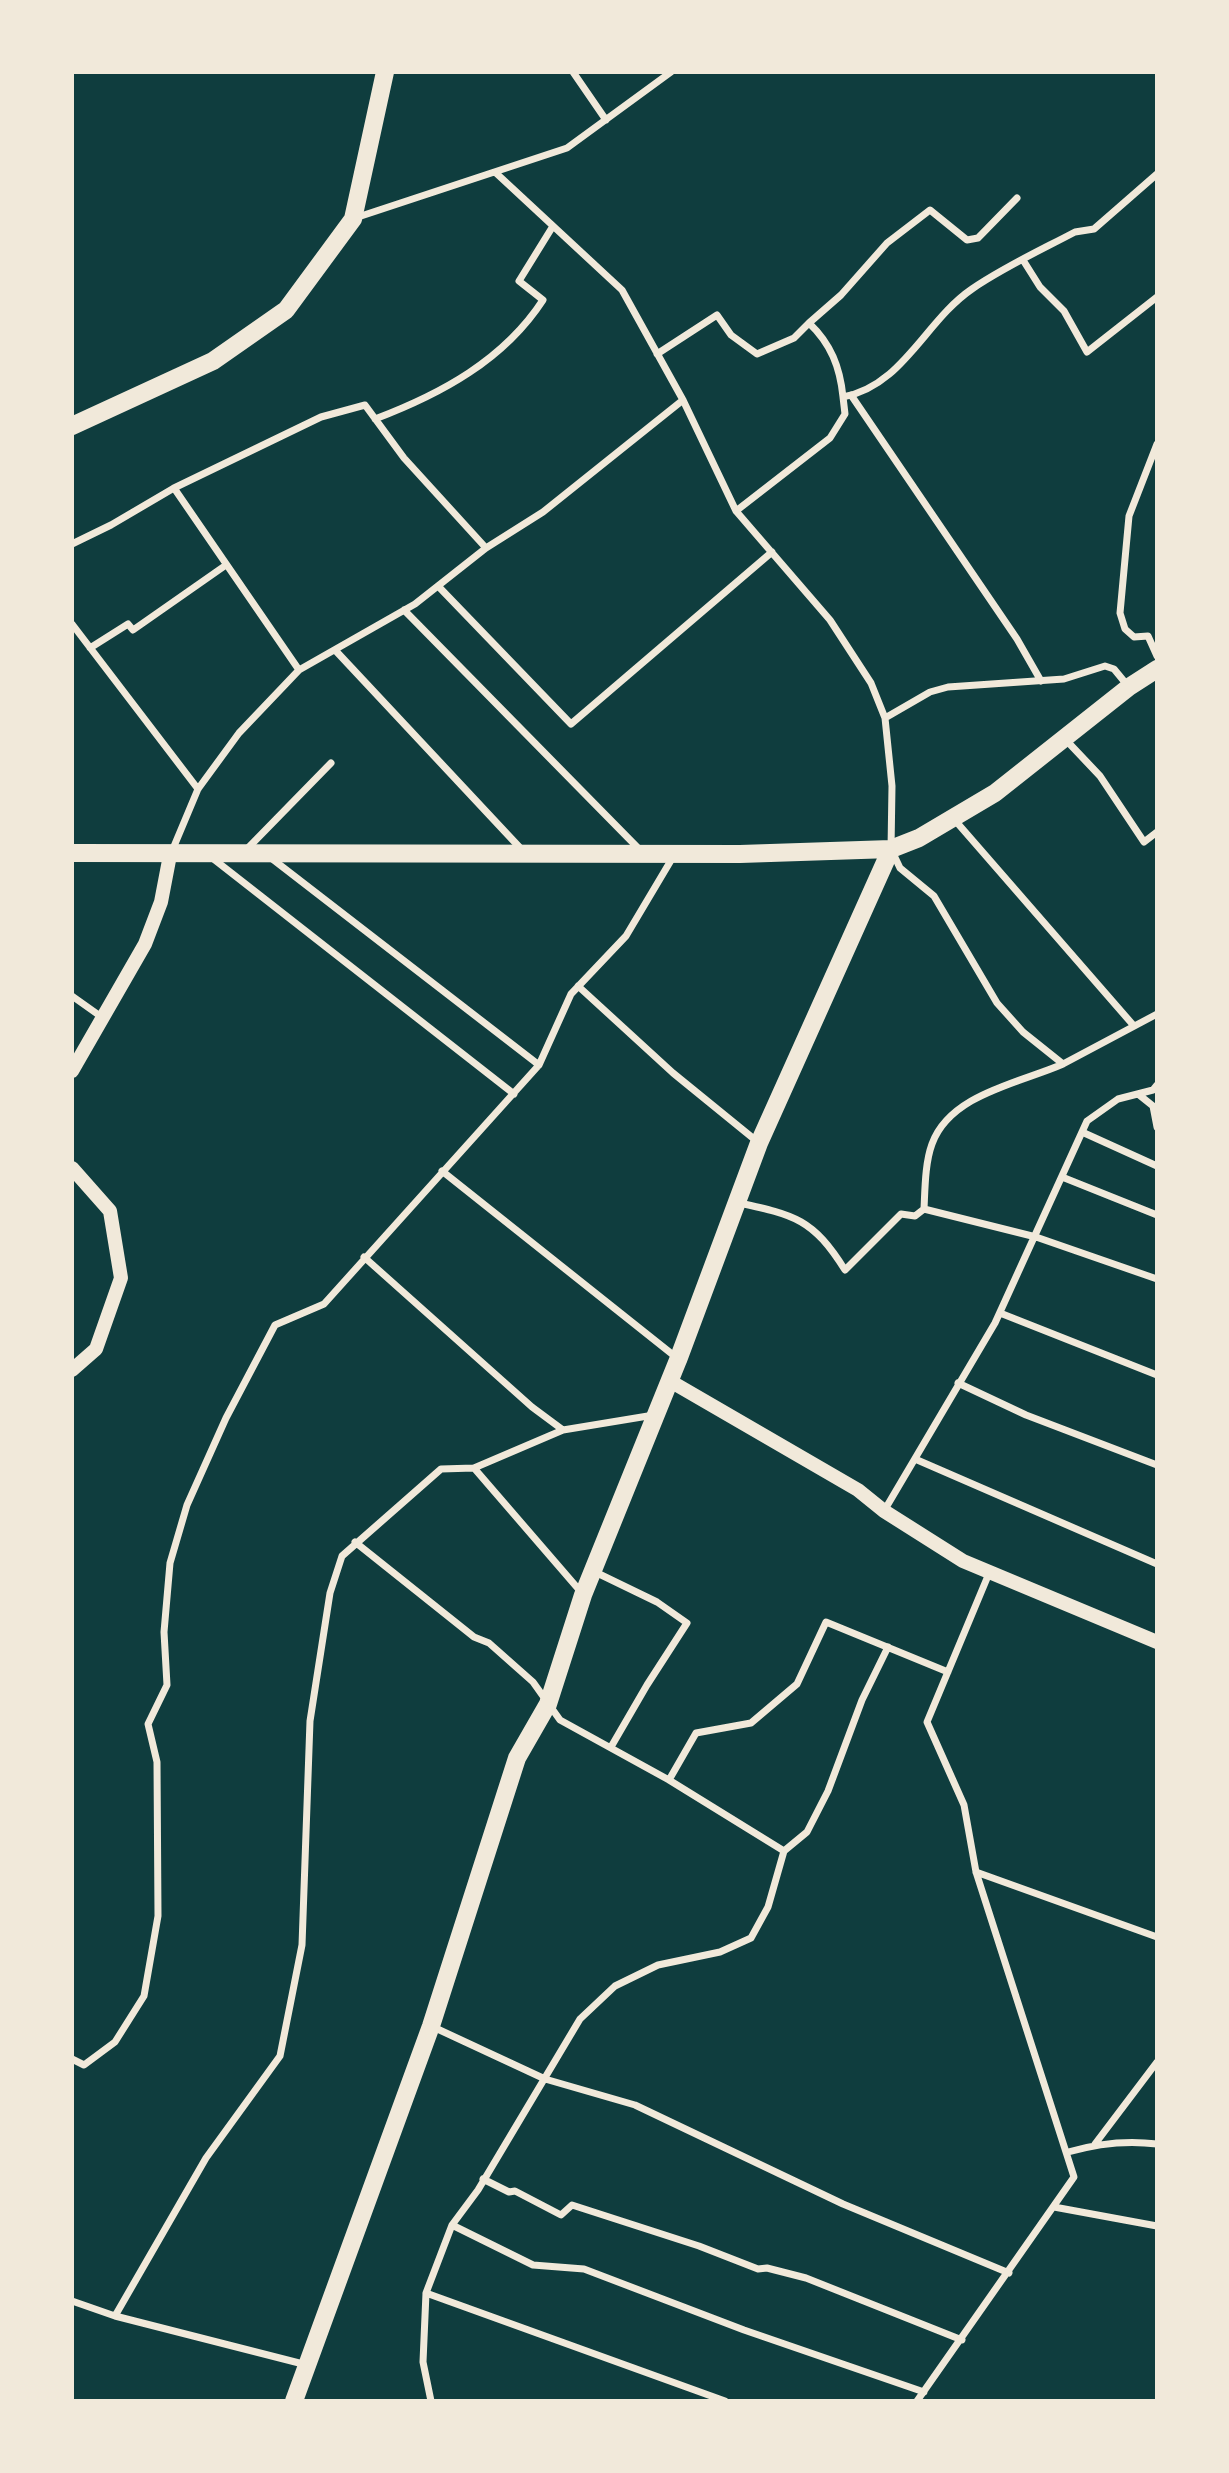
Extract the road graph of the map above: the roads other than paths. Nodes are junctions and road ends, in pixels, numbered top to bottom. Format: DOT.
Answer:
graph roads {
  1 [pos="385,72"];
  2 [pos="573,72"];
  3 [pos="671,72"];
  4 [pos="606,120"];
  5 [pos="496,173"];
  6 [pos="1157,174"];
  7 [pos="1017,198"];
  8 [pos="353,219"];
  9 [pos="553,226"];
  10 [pos="1023,260"];
  11 [pos="1157,297"];
  12 [pos="809,323"];
  13 [pos="657,354"];
  14 [pos="847,396"];
  15 [pos="683,400"];
  16 [pos="375,419"];
  17 [pos="72,426"];
  18 [pos="1157,444"];
  19 [pos="174,488"];
  20 [pos="736,511"];
  21 [pos="72,544"];
  22 [pos="486,548"];
  23 [pos="772,552"];
  24 [pos="226,565"];
  25 [pos="438,586"];
  26 [pos="404,610"];
  27 [pos="72,624"];
  28 [pos="90,648"];
  29 [pos="335,650"];
  30 [pos="1157,656"];
  31 [pos="1157,669"];
  32 [pos="299,670"];
  33 [pos="1041,681"];
  34 [pos="1129,687"];
  35 [pos="886,718"];
  36 [pos="1065,739"];
  37 [pos="331,763"];
  38 [pos="198,789"];
  39 [pos="953,818"];
  40 [pos="1157,832"];
  41 [pos="891,849"];
  42 [pos="72,853"];
  43 [pos="643,853"];
  44 [pos="675,853"];
  45 [pos="525,854"];
  46 [pos="170,855"];
  47 [pos="209,855"];
  48 [pos="241,855"];
  49 [pos="268,855"];
  50 [pos="578,986"];
  51 [pos="72,996"];
  52 [pos="1157,1014"];
  53 [pos="104,1018"];
  54 [pos="1133,1026"];
  55 [pos="1063,1064"];
  56 [pos="540,1065"];
  57 [pos="72,1071"];
  58 [pos="1157,1085"];
  59 [pos="514,1094"];
  60 [pos="1138,1094"];
  61 [pos="1157,1127"];
  62 [pos="1082,1132"];
  63 [pos="759,1143"];
  64 [pos="1157,1167"];
  65 [pos="72,1168"];
  66 [pos="442,1171"];
  67 [pos="1062,1177"];
  68 [pos="739,1203"];
  69 [pos="923,1209"];
  70 [pos="1157,1215"];
  71 [pos="1036,1237"];
  72 [pos="364,1257"];
  73 [pos="1157,1279"];
  74 [pos="1000,1314"];
  75 [pos="678,1360"];
  76 [pos="72,1370"];
  77 [pos="1157,1375"];
  78 [pos="670,1381"];
  79 [pos="958,1383"];
  80 [pos="656,1415"];
  81 [pos="563,1430"];
  82 [pos="915,1459"];
  83 [pos="1157,1465"];
  84 [pos="474,1468"];
  85 [pos="884,1511"];
  86 [pos="355,1542"];
  87 [pos="1157,1564"];
  88 [pos="990,1570"];
  89 [pos="593,1571"];
  90 [pos="583,1595"];
  91 [pos="1157,1642"];
  92 [pos="888,1647"];
  93 [pos="948,1672"];
  94 [pos="548,1703"];
  95 [pos="611,1747"];
  96 [pos="669,1780"];
  97 [pos="784,1851"];
  98 [pos="976,1872"];
  99 [pos="1157,1937"];
  100 [pos="431,2026"];
  101 [pos="72,2059"];
  102 [pos="1157,2062"];
  103 [pos="545,2079"];
  104 [pos="1095,2144"];
  105 [pos="1157,2144"];
  106 [pos="1068,2152"];
  107 [pos="483,2179"];
  108 [pos="1054,2207"];
  109 [pos="452,2225"];
  110 [pos="1157,2226"];
  111 [pos="1009,2273"];
  112 [pos="426,2293"];
  113 [pos="72,2301"];
  114 [pos="115,2316"];
  115 [pos="962,2340"];
  116 [pos="307,2365"];
  117 [pos="924,2392"];
  118 [pos="294,2401"];
  119 [pos="430,2401"];
  120 [pos="725,2401"];
  121 [pos="917,2401"];
  1 -- 8 [label="main road"];
  2 -- 4 [label="street"];
  3 -- 4 [label="street"];
  4 -- 5 [label="street"];
  5 -- 8 [label="street"];
  5 -- 9 [label="street"];
  6 -- 10 [label="street"];
  7 -- 12 [label="street"];
  8 -- 17 [label="main road"];
  9 -- 13 [label="street"];
  9 -- 16 [label="street"];
  10 -- 11 [label="street"];
  10 -- 14 [label="street"];
  12 -- 13 [label="street"];
  12 -- 14 [label="street"];
  13 -- 15 [label="street"];
  14 -- 20 [label="street"];
  14 -- 33 [label="street"];
  15 -- 20 [label="street"];
  15 -- 22 [label="street"];
  16 -- 19 [label="street"];
  16 -- 22 [label="street"];
  18 -- 30 [label="street"];
  19 -- 21 [label="street"];
  19 -- 24 [label="street"];
  20 -- 23 [label="street"];
  22 -- 25 [label="street"];
  23 -- 25 [label="street"];
  23 -- 35 [label="street"];
  24 -- 28 [label="street"];
  24 -- 32 [label="street"];
  25 -- 26 [label="street"];
  26 -- 29 [label="street"];
  26 -- 43 [label="street"];
  27 -- 28 [label="street"];
  28 -- 38 [label="street"];
  29 -- 32 [label="street"];
  29 -- 45 [label="street"];
  31 -- 34 [label="main road"];
  32 -- 38 [label="street"];
  33 -- 34 [label="street"];
  33 -- 35 [label="street"];
  34 -- 36 [label="main road"];
  35 -- 41 [label="street"];
  36 -- 39 [label="main road"];
  36 -- 40 [label="street"];
  37 -- 48 [label="street"];
  38 -- 46 [label="street"];
  39 -- 41 [label="main road"];
  39 -- 54 [label="street"];
  41 -- 44 [label="main road"];
  41 -- 55 [label="street"];
  41 -- 63 [label="main road"];
  42 -- 46 [label="main road"];
  43 -- 44 [label="main road"];
  43 -- 45 [label="main road"];
  44 -- 50 [label="street"];
  45 -- 49 [label="main road"];
  46 -- 47 [label="main road"];
  46 -- 53 [label="main road"];
  47 -- 48 [label="main road"];
  47 -- 59 [label="street"];
  48 -- 49 [label="main road"];
  49 -- 56 [label="street"];
  50 -- 56 [label="street"];
  50 -- 63 [label="street"];
  51 -- 53 [label="street"];
  52 -- 54 [label="street"];
  53 -- 57 [label="main road"];
  54 -- 55 [label="street"];
  55 -- 69 [label="street"];
  56 -- 59 [label="street"];
  58 -- 60 [label="street"];
  59 -- 66 [label="street"];
  60 -- 61 [label="street"];
  60 -- 62 [label="street"];
  62 -- 64 [label="street"];
  62 -- 67 [label="street"];
  63 -- 68 [label="main road"];
  65 -- 76 [label="main road"];
  66 -- 72 [label="street"];
  66 -- 75 [label="street"];
  67 -- 70 [label="street"];
  67 -- 71 [label="street"];
  68 -- 69 [label="street"];
  68 -- 75 [label="main road"];
  69 -- 71 [label="street"];
  71 -- 73 [label="street"];
  71 -- 74 [label="street"];
  72 -- 81 [label="street"];
  72 -- 101 [label="street"];
  74 -- 77 [label="street"];
  74 -- 79 [label="street"];
  75 -- 78 [label="main road"];
  78 -- 80 [label="main road"];
  78 -- 85 [label="main road"];
  79 -- 82 [label="street"];
  79 -- 83 [label="street"];
  80 -- 81 [label="street"];
  80 -- 89 [label="main road"];
  81 -- 84 [label="street"];
  82 -- 85 [label="street"];
  82 -- 87 [label="street"];
  84 -- 86 [label="street"];
  84 -- 90 [label="street"];
  85 -- 88 [label="main road"];
  86 -- 94 [label="street"];
  86 -- 114 [label="street"];
  88 -- 91 [label="main road"];
  88 -- 93 [label="street"];
  89 -- 90 [label="main road"];
  89 -- 95 [label="street"];
  90 -- 94 [label="main road"];
  92 -- 93 [label="street"];
  92 -- 96 [label="street"];
  92 -- 97 [label="street"];
  93 -- 98 [label="street"];
  94 -- 95 [label="street"];
  94 -- 100 [label="main road"];
  95 -- 96 [label="street"];
  96 -- 97 [label="street"];
  97 -- 103 [label="street"];
  98 -- 99 [label="street"];
  98 -- 106 [label="street"];
  100 -- 103 [label="street"];
  100 -- 116 [label="main road"];
  102 -- 104 [label="street"];
  103 -- 107 [label="street"];
  103 -- 111 [label="street"];
  104 -- 105 [label="street"];
  104 -- 106 [label="street"];
  106 -- 108 [label="street"];
  107 -- 109 [label="street"];
  107 -- 115 [label="street"];
  108 -- 110 [label="street"];
  108 -- 111 [label="street"];
  109 -- 112 [label="street"];
  109 -- 117 [label="street"];
  111 -- 115 [label="street"];
  112 -- 119 [label="street"];
  112 -- 120 [label="street"];
  113 -- 114 [label="street"];
  114 -- 116 [label="street"];
  115 -- 117 [label="street"];
  116 -- 118 [label="main road"];
  117 -- 121 [label="street"];
}
